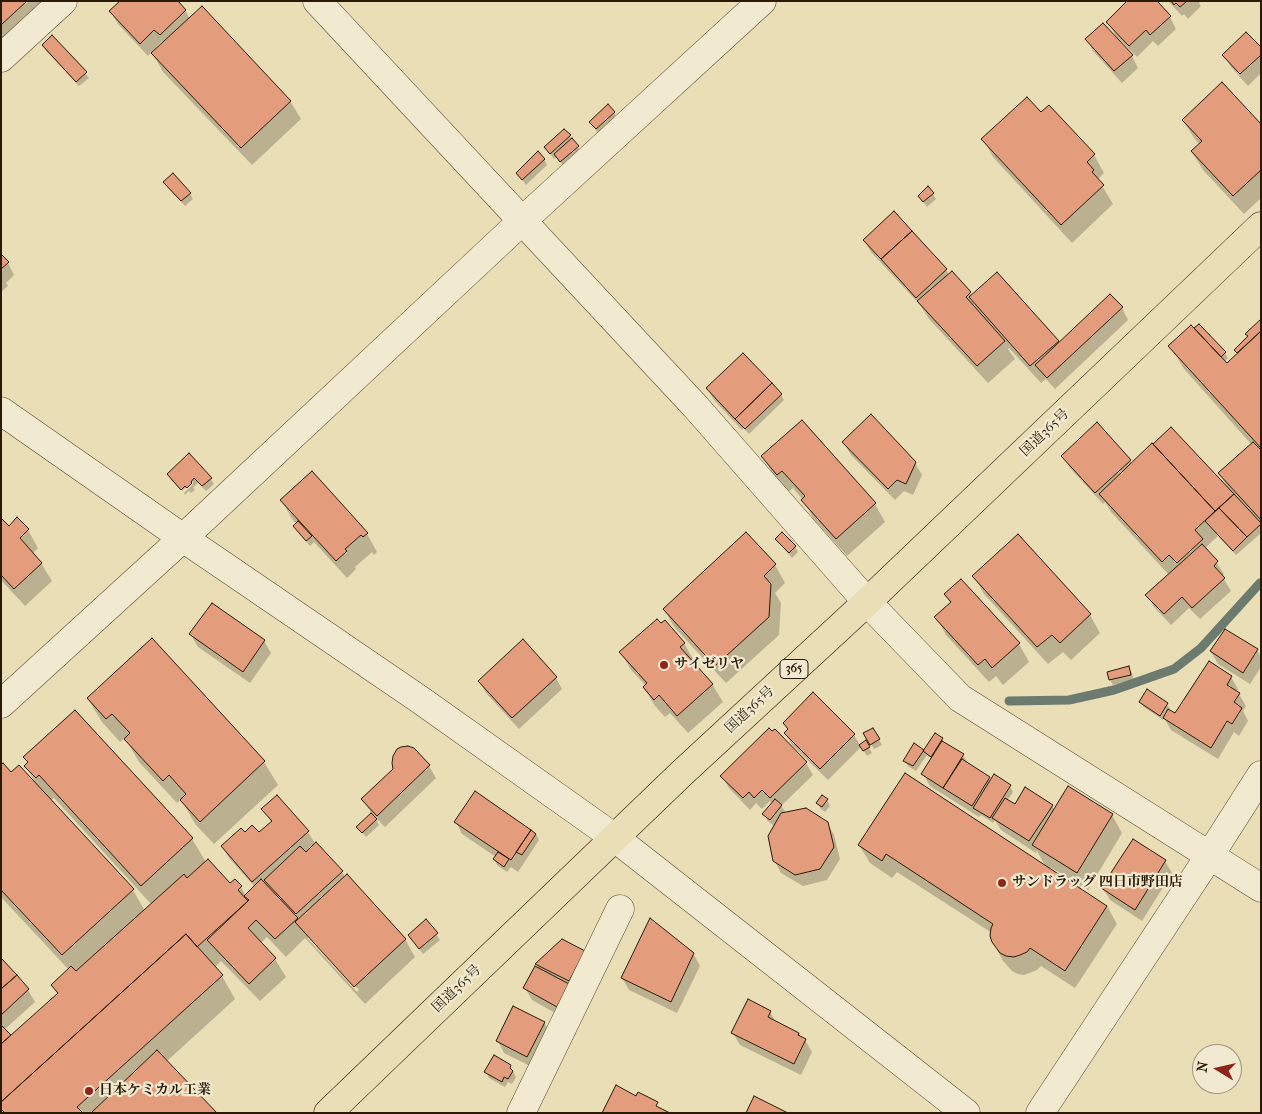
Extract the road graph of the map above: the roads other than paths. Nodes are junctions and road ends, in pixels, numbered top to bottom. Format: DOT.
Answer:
graph roads {
  1 [pos="63,1"];
  2 [pos="317,1"];
  3 [pos="762,1"];
  4 [pos="1,58"];
  5 [pos="522,221"];
  6 [pos="1261,226"];
  7 [pos="1,411"];
  8 [pos="183,538"];
  9 [pos="867,602"];
  10 [pos="1,704"];
  11 [pos="1261,775"];
  12 [pos="616,838"];
  13 [pos="1210,855"];
  14 [pos="1261,888"];
  15 [pos="620,909"];
  16 [pos="328,1113"];
  17 [pos="521,1113"];
  18 [pos="966,1113"];
  19 [pos="1040,1113"];
  1 -- 4 [label="street"];
  2 -- 5 [label="street"];
  3 -- 5 [label="street"];
  5 -- 8 [label="street"];
  5 -- 9 [label="street"];
  6 -- 9 [label="highway, 国道365号 / 365"];
  7 -- 8 [label="street"];
  8 -- 10 [label="street"];
  8 -- 12 [label="street"];
  9 -- 12 [label="highway, 国道365号 / 365"];
  9 -- 13 [label="street"];
  11 -- 13 [label="street"];
  12 -- 16 [label="highway, 国道365号 / 365"];
  12 -- 18 [label="street"];
  13 -- 14 [label="street"];
  13 -- 19 [label="street"];
  15 -- 17 [label="street"];
}
